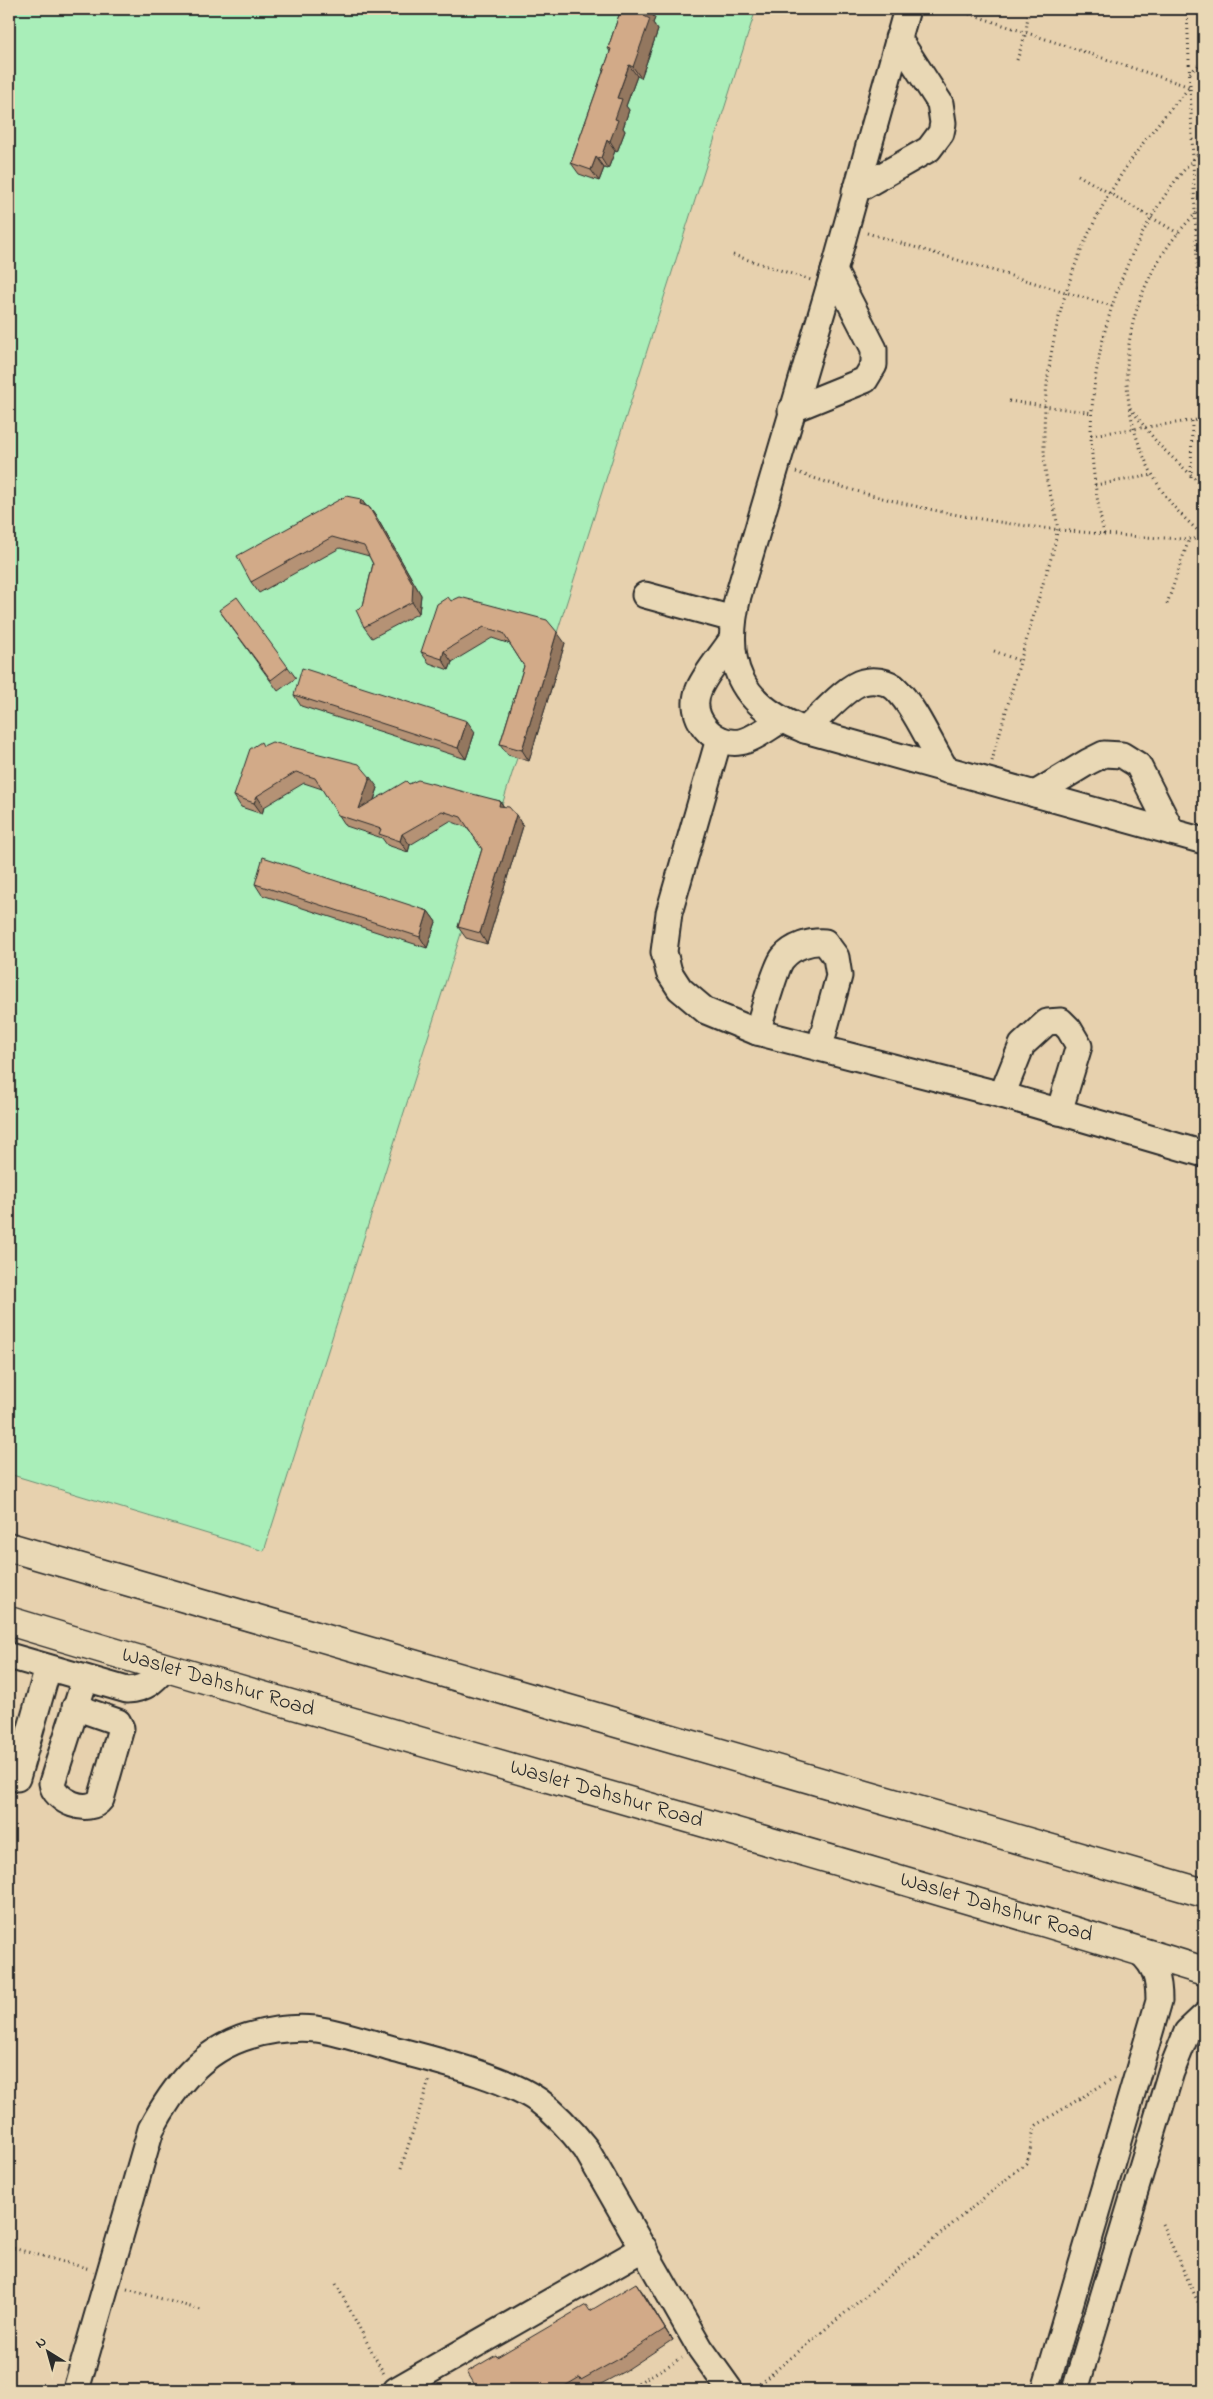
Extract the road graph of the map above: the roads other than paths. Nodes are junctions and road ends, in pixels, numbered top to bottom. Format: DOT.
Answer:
graph roads {
  1 [pos="907,9"];
  2 [pos="898,38"];
  3 [pos="854,191"];
  4 [pos="831,278"];
  5 [pos="791,410"];
  6 [pos="646,595"];
  7 [pos="732,630"];
  8 [pos="780,721"];
  9 [pos="805,730"];
  10 [pos="719,739"];
  11 [pos="946,770"];
  12 [pos="1035,794"];
  13 [pos="1172,832"];
  14 [pos="1204,841"];
  15 [pos="757,1032"];
  16 [pos="820,1046"];
  17 [pos="1002,1095"];
  18 [pos="1059,1112"];
  19 [pos="1204,1154"];
  20 [pos="9,1547"];
  21 [pos="9,1620"];
  22 [pos="9,1656"];
  23 [pos="48,1668"];
  24 [pos="165,1668"];
  25 [pos="85,1679"];
  26 [pos="75,1707"];
  27 [pos="13,1776"];
  28 [pos="52,1787"];
  29 [pos="1204,1893"];
  30 [pos="1140,1952"];
  31 [pos="1204,1971"];
  32 [pos="1155,2018"];
  33 [pos="1195,2024"];
  34 [pos="644,2248"];
  35 [pos="392,2386"];
  36 [pos="76,2390"];
  37 [pos="730,2390"];
  38 [pos="1045,2390"];
  39 [pos="1075,2390"];
  1 -- 2 [label="street"];
  2 -- 3 [label="street"];
  2 -- 3 [label="street"];
  3 -- 4 [label="street"];
  4 -- 5 [label="street"];
  4 -- 5 [label="street"];
  5 -- 7 [label="street"];
  6 -- 7 [label="street"];
  7 -- 8 [label="street"];
  7 -- 10 [label="street"];
  8 -- 9 [label="street"];
  8 -- 10 [label="street"];
  9 -- 11 [label="street"];
  9 -- 11 [label="street"];
  10 -- 15 [label="street"];
  11 -- 12 [label="street"];
  12 -- 13 [label="street"];
  12 -- 13 [label="street"];
  13 -- 14 [label="street"];
  15 -- 16 [label="street"];
  15 -- 16 [label="street"];
  16 -- 17 [label="street"];
  17 -- 18 [label="street"];
  17 -- 18 [label="street"];
  18 -- 19 [label="street"];
  20 -- 29 [label="main road"];
  21 -- 24 [label="main road, Waslet Dahshur Road"];
  22 -- 23 [label="street"];
  23 -- 25 [label="street"];
  23 -- 27 [label="street"];
  24 -- 25 [label="street"];
  24 -- 30 [label="main road, Waslet Dahshur Road"];
  25 -- 26 [label="street"];
  26 -- 28 [label="street"];
  26 -- 28 [label="street"];
  27 -- 28 [label="street"];
  30 -- 31 [label="main road, Waslet Dahshur Road"];
  30 -- 32 [label="street"];
  32 -- 33 [label="street"];
  32 -- 38 [label="street"];
  33 -- 39 [label="street"];
  34 -- 35 [label="street"];
  34 -- 36 [label="street"];
  34 -- 37 [label="street"];
}
